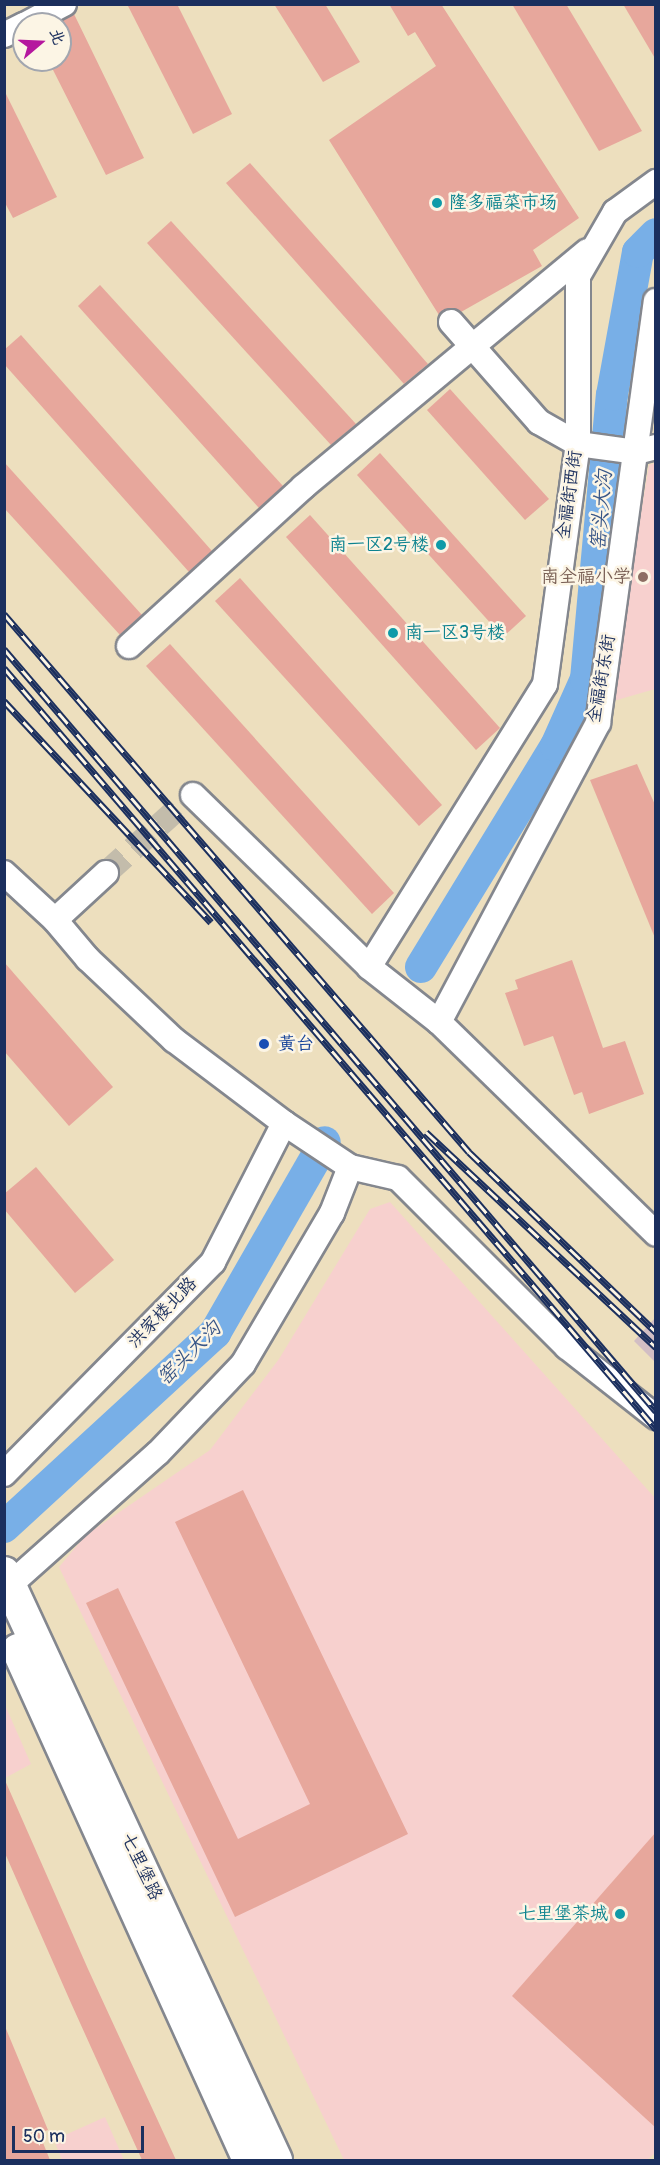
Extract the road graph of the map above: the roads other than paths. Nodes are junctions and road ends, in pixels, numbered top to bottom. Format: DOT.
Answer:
graph roads {
  1 [pos="64,4"];
  2 [pos="48,12"];
  3 [pos="656,182"];
  4 [pos="591,248"];
  5 [pos="656,301"];
  6 [pos="451,322"];
  7 [pos="475,346"];
  8 [pos="578,444"];
  9 [pos="646,450"];
  10 [pos="129,646"];
  11 [pos="193,795"];
  12 [pos="4,873"];
  13 [pos="106,873"];
  14 [pos="55,920"];
  15 [pos="369,967"];
  16 [pos="439,1022"];
  17 [pos="284,1123"];
  18 [pos="350,1167"];
  19 [pos="656,1234"];
  20 [pos="656,1417"];
  21 [pos="4,1474"];
  22 [pos="7,1583"];
  23 [pos="4,1616"];
  24 [pos="249,2160"];
  25 [pos="276,2160"];
  1 -- 2 [label="street"];
  3 -- 4 [label="street, 全福街西街"];
  4 -- 7 [label="street"];
  4 -- 8 [label="street, 全福街西街"];
  5 -- 9 [label="street, 全福街东街"];
  6 -- 7 [label="street"];
  7 -- 8 [label="street"];
  7 -- 10 [label="street"];
  8 -- 9 [label="street"];
  8 -- 15 [label="street, 全福街西街"];
  9 -- 16 [label="street, 全福街东街"];
  11 -- 15 [label="street"];
  12 -- 14 [label="street"];
  13 -- 14 [label="street"];
  14 -- 17 [label="street"];
  15 -- 16 [label="street"];
  16 -- 19 [label="street"];
  17 -- 18 [label="street"];
  17 -- 21 [label="street, 洪家楼北路"];
  18 -- 20 [label="street"];
  18 -- 22 [label="street"];
  22 -- 25 [label="main road, 七里堡路"];
  23 -- 24 [label="main road, 七里堡路"];
}
